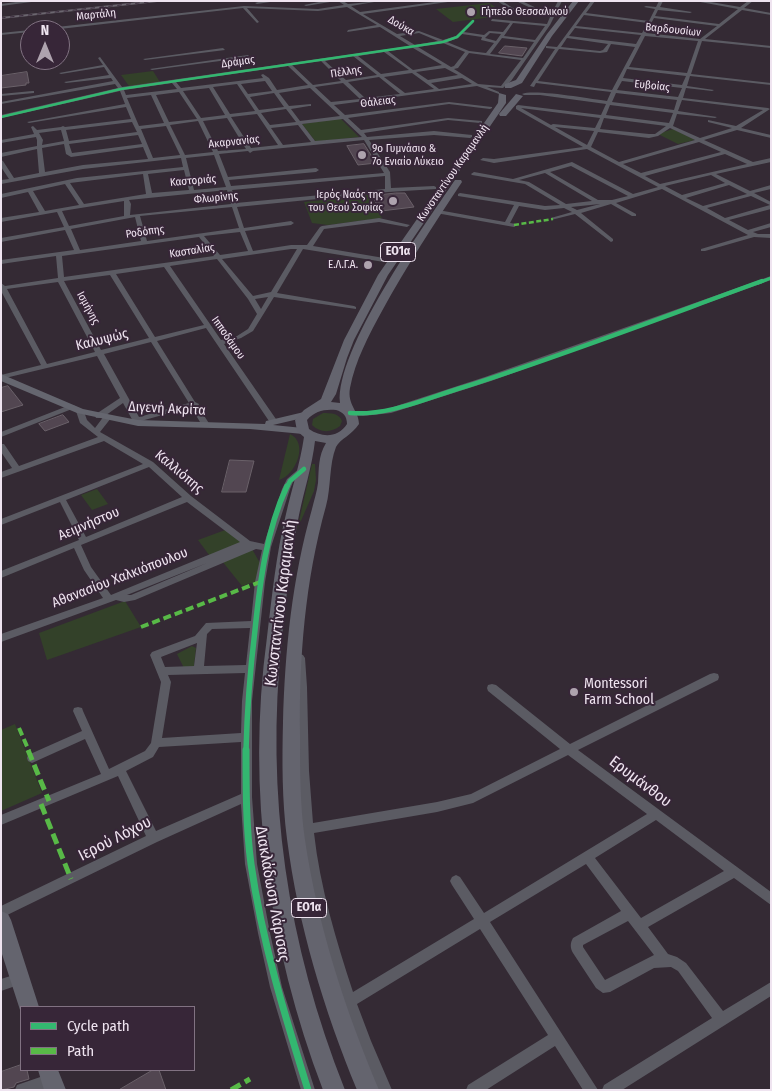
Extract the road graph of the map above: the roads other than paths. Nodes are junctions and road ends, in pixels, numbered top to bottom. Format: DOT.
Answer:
graph roads {
  1 [pos="37,1"];
  2 [pos="275,1"];
  3 [pos="334,1"];
  4 [pos="340,1"];
  5 [pos="378,1"];
  6 [pos="453,1"];
  7 [pos="499,1"];
  8 [pos="518,1"];
  9 [pos="550,1"];
  10 [pos="576,1"];
  11 [pos="593,1"];
  12 [pos="661,1"];
  13 [pos="697,1"];
  14 [pos="751,1"];
  15 [pos="262,2"];
  16 [pos="703,2"];
  17 [pos="559,3"];
  18 [pos="1,5"];
  19 [pos="244,7"];
  20 [pos="349,7"];
  21 [pos="646,7"];
  22 [pos="658,8"];
  23 [pos="286,9"];
  24 [pos="741,9"];
  25 [pos="318,10"];
  26 [pos="514,10"];
  27 [pos="357,12"];
  28 [pos="690,12"];
  29 [pos="583,14"];
  30 [pos="771,14"];
  31 [pos="552,16"];
  32 [pos="682,19"];
  33 [pos="492,20"];
  34 [pos="652,20"];
  35 [pos="473,21"];
  36 [pos="257,22"];
  37 [pos="513,22"];
  38 [pos="422,25"];
  39 [pos="548,25"];
  40 [pos="720,25"];
  41 [pos="381,26"];
  42 [pos="70,27"];
  43 [pos="573,27"];
  44 [pos="348,31"];
  45 [pos="20,32"];
  46 [pos="419,32"];
  47 [pos="462,33"];
  48 [pos="504,33"];
  49 [pos="1,34"];
  50 [pos="398,36"];
  51 [pos="485,36"];
  52 [pos="644,36"];
  53 [pos="500,37"];
  54 [pos="565,37"];
  55 [pos="536,41"];
  56 [pos="700,41"];
  57 [pos="443,42"];
  58 [pos="496,42"];
  59 [pos="610,43"];
  60 [pos="416,46"];
  61 [pos="638,46"];
  62 [pos="548,47"];
  63 [pos="771,47"];
  64 [pos="558,48"];
  65 [pos="385,51"];
  66 [pos="468,52"];
  67 [pos="141,54"];
  68 [pos="354,55"];
  69 [pos="487,55"];
  70 [pos="248,56"];
  71 [pos="100,58"];
  72 [pos="145,59"];
  73 [pos="523,59"];
  74 [pos="322,60"];
  75 [pos="236,62"];
  76 [pos="289,65"];
  77 [pos="105,66"];
  78 [pos="449,68"];
  79 [pos="626,68"];
  80 [pos="152,69"];
  81 [pos="258,69"];
  82 [pos="1,70"];
  83 [pos="8,70"];
  84 [pos="59,70"];
  85 [pos="244,71"];
  86 [pos="413,72"];
  87 [pos="61,73"];
  88 [pos="688,75"];
  89 [pos="112,76"];
  90 [pos="463,76"];
  91 [pos="380,77"];
  92 [pos="267,79"];
  93 [pos="620,80"];
  94 [pos="173,81"];
  95 [pos="66,82"];
  96 [pos="116,82"];
  97 [pos="345,82"];
  98 [pos="428,82"];
  99 [pos="535,82"];
  100 [pos="162,83"];
  101 [pos="238,83"];
  102 [pos="771,84"];
  103 [pos="477,85"];
  104 [pos="210,86"];
  105 [pos="312,87"];
  106 [pos="684,87"];
  107 [pos="70,89"];
  108 [pos="121,89"];
  109 [pos="502,89"];
  110 [pos="181,90"];
  111 [pos="438,90"];
  112 [pos="712,90"];
  113 [pos="276,92"];
  114 [pos="524,92"];
  115 [pos="614,92"];
  116 [pos="10,94"];
  117 [pos="153,94"];
  118 [pos="403,94"];
  119 [pos="1,95"];
  120 [pos="247,96"];
  121 [pos="126,97"];
  122 [pos="363,99"];
  123 [pos="679,99"];
  124 [pos="15,101"];
  125 [pos="1,103"];
  126 [pos="609,103"];
  127 [pos="330,104"];
  128 [pos="128,105"];
  129 [pos="309,105"];
  130 [pos="288,108"];
  131 [pos="410,108"];
  132 [pos="490,108"];
  133 [pos="770,108"];
  134 [pos="675,111"];
  135 [pos="22,112"];
  136 [pos="258,112"];
  137 [pos="228,116"];
  138 [pos="1,117"];
  139 [pos="342,117"];
  140 [pos="602,117"];
  141 [pos="715,117"];
  142 [pos="134,120"];
  143 [pos="198,120"];
  144 [pos="710,121"];
  145 [pos="29,122"];
  146 [pos="424,122"];
  147 [pos="480,122"];
  148 [pos="299,123"];
  149 [pos="167,124"];
  150 [pos="547,125"];
  151 [pos="670,125"];
  152 [pos="63,127"];
  153 [pos="268,127"];
  154 [pos="738,128"];
  155 [pos="596,130"];
  156 [pos="139,131"];
  157 [pos="359,132"];
  158 [pos="37,133"];
  159 [pos="470,136"];
  160 [pos="771,137"];
  161 [pos="366,138"];
  162 [pos="699,140"];
  163 [pos="1,142"];
  164 [pos="67,142"];
  165 [pos="314,144"];
  166 [pos="145,145"];
  167 [pos="282,147"];
  168 [pos="587,147"];
  169 [pos="39,148"];
  170 [pos="250,151"];
  171 [pos="725,152"];
  172 [pos="217,154"];
  173 [pos="1,155"];
  174 [pos="539,155"];
  175 [pos="183,158"];
  176 [pos="150,160"];
  177 [pos="483,160"];
  178 [pos="548,160"];
  179 [pos="771,160"];
  180 [pos="554,163"];
  181 [pos="572,164"];
  182 [pos="618,164"];
  183 [pos="752,164"];
  184 [pos="2,166"];
  185 [pos="560,166"];
  186 [pos="74,168"];
  187 [pos="186,168"];
  188 [pos="316,170"];
  189 [pos="545,171"];
  190 [pos="145,172"];
  191 [pos="42,174"];
  192 [pos="474,174"];
  193 [pos="712,174"];
  194 [pos="641,175"];
  195 [pos="388,176"];
  196 [pos="335,178"];
  197 [pos="82,179"];
  198 [pos="226,179"];
  199 [pos="12,180"];
  200 [pos="515,180"];
  201 [pos="1,182"];
  202 [pos="66,182"];
  203 [pos="730,183"];
  204 [pos="662,186"];
  205 [pos="771,187"];
  206 [pos="229,188"];
  207 [pos="415,188"];
  208 [pos="437,188"];
  209 [pos="30,190"];
  210 [pos="388,190"];
  211 [pos="192,191"];
  212 [pos="460,194"];
  213 [pos="751,194"];
  214 [pos="150,195"];
  215 [pos="342,195"];
  216 [pos="1,196"];
  217 [pos="633,196"];
  218 [pos="682,197"];
  219 [pos="126,198"];
  220 [pos="597,201"];
  221 [pos="612,202"];
  222 [pos="517,204"];
  223 [pos="563,205"];
  224 [pos="771,205"];
  225 [pos="82,206"];
  226 [pos="234,206"];
  227 [pos="702,208"];
  228 [pos="59,210"];
  229 [pos="443,212"];
  230 [pos="576,212"];
  231 [pos="43,213"];
  232 [pos="137,215"];
  233 [pos="634,215"];
  234 [pos="127,217"];
  235 [pos="553,219"];
  236 [pos="1,220"];
  237 [pos="724,220"];
  238 [pos="291,223"];
  239 [pos="407,225"];
  240 [pos="771,225"];
  241 [pos="67,228"];
  242 [pos="241,229"];
  243 [pos="752,234"];
  244 [pos="200,235"];
  245 [pos="771,236"];
  246 [pos="1,240"];
  247 [pos="611,240"];
  248 [pos="144,242"];
  249 [pos="305,247"];
  250 [pos="703,250"];
  251 [pos="78,252"];
  252 [pos="250,252"];
  253 [pos="59,254"];
  254 [pos="217,257"];
  255 [pos="384,260"];
  256 [pos="1,262"];
  257 [pos="166,265"];
  258 [pos="112,273"];
  259 [pos="771,278"];
  260 [pos="60,280"];
  261 [pos="2,287"];
  262 [pos="271,294"];
  263 [pos="251,298"];
  264 [pos="354,308"];
  265 [pos="260,313"];
  266 [pos="207,326"];
  267 [pos="155,340"];
  268 [pos="219,343"];
  269 [pos="101,354"];
  270 [pos="45,367"];
  271 [pos="2,377"];
  272 [pos="125,398"];
  273 [pos="195,404"];
  274 [pos="318,408"];
  275 [pos="77,409"];
  276 [pos="304,415"];
  277 [pos="350,415"];
  278 [pos="103,417"];
  279 [pos="138,421"];
  280 [pos="274,422"];
  281 [pos="206,425"];
  282 [pos="250,426"];
  283 [pos="306,433"];
  284 [pos="1,435"];
  285 [pos="100,436"];
  286 [pos="335,438"];
  287 [pos="1,446"];
  288 [pos="150,464"];
  289 [pos="17,469"];
  290 [pos="304,469"];
  291 [pos="1,475"];
  292 [pos="188,498"];
  293 [pos="62,499"];
  294 [pos="1,522"];
  295 [pos="80,543"];
  296 [pos="251,544"];
  297 [pos="267,547"];
  298 [pos="1,575"];
  299 [pos="112,598"];
  300 [pos="255,624"];
  301 [pos="203,635"];
  302 [pos="1,638"];
  303 [pos="294,640"];
  304 [pos="155,656"];
  305 [pos="251,669"];
  306 [pos="199,670"];
  307 [pos="162,671"];
  308 [pos="714,677"];
  309 [pos="492,688"];
  310 [pos="78,712"];
  311 [pos="88,733"];
  312 [pos="246,737"];
  313 [pos="156,743"];
  314 [pos="569,750"];
  315 [pos="32,758"];
  316 [pos="120,769"];
  317 [pos="106,776"];
  318 [pos="246,797"];
  319 [pos="656,815"];
  320 [pos="1,820"];
  321 [pos="308,830"];
  322 [pos="153,838"];
  323 [pos="588,856"];
  324 [pos="734,872"];
  325 [pos="456,881"];
  326 [pos="771,899"];
  327 [pos="630,914"];
  328 [pos="1,919"];
  329 [pos="483,920"];
  330 [pos="639,925"];
  331 [pos="665,960"];
  332 [pos="20,979"];
  333 [pos="1,985"];
  334 [pos="771,988"];
  335 [pos="350,1001"];
  336 [pos="29,1006"];
  337 [pos="722,1020"];
  338 [pos="557,1037"];
  339 [pos="51,1080"];
  340 [pos="22,1090"];
  341 [pos="308,1090"];
  342 [pos="334,1090"];
  343 [pos="368,1090"];
  344 [pos="385,1090"];
  345 [pos="473,1090"];
  346 [pos="590,1090"];
  347 [pos="609,1090"];
  1 -- 18 [label="street"];
  2 -- 15 [label="street"];
  3 -- 23 [label="street"];
  4 -- 20 [label="street, Δούκα"];
  5 -- 20 [label="street"];
  6 -- 27 [label="street"];
  7 -- 26 [label="street"];
  8 -- 31 [label="street"];
  9 -- 17 [label="street"];
  10 -- 62 [label="main road, Κωνσταντίνου Καραμανλή / ΕΟ1α"];
  10 -- 109 [label="main road, Κωνσταντίνου Καραμανλή / ΕΟ1α"];
  11 -- 29 [label="street"];
  12 -- 22 [label="street"];
  13 -- 16 [label="street"];
  14 -- 24 [label="street"];
  15 -- 19 [label="street"];
  16 -- 24 [label="street"];
  16 -- 28 [label="street"];
  17 -- 31 [label="street, Κωνσταντίνου Καραμανλή"];
  19 -- 23 [label="street"];
  19 -- 36 [label="street"];
  19 -- 42 [label="street, Μαρτάλη"];
  20 -- 25 [label="street"];
  20 -- 27 [label="street, Δούκα"];
  21 -- 22 [label="street"];
  22 -- 28 [label="street"];
  22 -- 34 [label="street"];
  23 -- 25 [label="street"];
  24 -- 30 [label="street"];
  24 -- 40 [label="street"];
  25 -- 27 [label="street"];
  27 -- 41 [label="street, Δούκα"];
  28 -- 32 [label="street"];
  29 -- 34 [label="street"];
  29 -- 43 [label="street"];
  31 -- 39 [label="street, Κωνσταντίνου Καραμανλή"];
  32 -- 34 [label="street"];
  32 -- 40 [label="street"];
  33 -- 37 [label="street"];
  34 -- 52 [label="street"];
  35 -- 47 [label="street, Δράμας"];
  37 -- 39 [label="street"];
  37 -- 48 [label="street"];
  38 -- 46 [label="street"];
  39 -- 55 [label="street, Κωνσταντίνου Καραμανλή"];
  40 -- 56 [label="street"];
  41 -- 44 [label="street"];
  41 -- 50 [label="street, Δούκα"];
  43 -- 52 [label="street, Βαρδουσίων"];
  43 -- 54 [label="street"];
  45 -- 49 [label="street"];
  46 -- 50 [label="street"];
  46 -- 57 [label="street"];
  47 -- 51 [label="street"];
  47 -- 57 [label="street, Δράμας"];
  48 -- 51 [label="street"];
  48 -- 53 [label="street"];
  50 -- 60 [label="street, Δούκα"];
  51 -- 58 [label="street"];
  52 -- 56 [label="street, Βαρδουσίων"];
  52 -- 61 [label="street"];
  53 -- 55 [label="street"];
  53 -- 58 [label="street"];
  54 -- 59 [label="street"];
  54 -- 64 [label="street"];
  55 -- 73 [label="street, Κωνσταντίνου Καραμανλή"];
  56 -- 63 [label="street, Βαρδουσίων"];
  56 -- 88 [label="street"];
  57 -- 60 [label="street, Δράμας"];
  57 -- 66 [label="street"];
  58 -- 69 [label="street"];
  59 -- 61 [label="street"];
  59 -- 64 [label="street"];
  60 -- 65 [label="street, Δράμας"];
  60 -- 78 [label="street, Δούκα"];
  61 -- 79 [label="street"];
  62 -- 64 [label="street"];
  62 -- 114 [label="main road, Κωνσταντίνου Καραμανλή / ΕΟ1α"];
  64 -- 99 [label="street"];
  65 -- 68 [label="street, Δράμας"];
  65 -- 86 [label="street"];
  66 -- 69 [label="street"];
  66 -- 78 [label="street"];
  67 -- 72 [label="street"];
  68 -- 74 [label="street, Δράμας"];
  68 -- 91 [label="street"];
  69 -- 73 [label="street"];
  70 -- 75 [label="street"];
  71 -- 77 [label="street"];
  72 -- 75 [label="street"];
  72 -- 80 [label="street"];
  73 -- 109 [label="street, Κωνσταντίνου Καραμανλή"];
  74 -- 76 [label="street, Δράμας"];
  74 -- 97 [label="street"];
  75 -- 80 [label="street"];
  75 -- 85 [label="street"];
  76 -- 81 [label="street, Δράμας"];
  76 -- 105 [label="street"];
  77 -- 87 [label="street"];
  77 -- 89 [label="street"];
  78 -- 86 [label="street, Πέλλης"];
  78 -- 90 [label="street, Δούκα"];
  79 -- 88 [label="street"];
  79 -- 93 [label="street"];
  80 -- 100 [label="street"];
  81 -- 85 [label="street, Δράμας"];
  81 -- 92 [label="street"];
  82 -- 83 [label="street"];
  84 -- 87 [label="street"];
  85 -- 94 [label="street, Δράμας"];
  86 -- 91 [label="street, Πέλλης"];
  86 -- 98 [label="street"];
  87 -- 95 [label="street"];
  88 -- 102 [label="street"];
  88 -- 106 [label="street"];
  89 -- 95 [label="street"];
  89 -- 96 [label="street"];
  90 -- 98 [label="street"];
  90 -- 103 [label="street, Δούκα"];
  91 -- 97 [label="street, Πέλλης"];
  91 -- 118 [label="street"];
  92 -- 101 [label="street"];
  92 -- 113 [label="street"];
  93 -- 106 [label="street"];
  93 -- 115 [label="street"];
  94 -- 100 [label="street, Δράμας"];
  94 -- 110 [label="street"];
  95 -- 107 [label="street"];
  96 -- 107 [label="street"];
  96 -- 108 [label="street"];
  97 -- 105 [label="street, Πέλλης"];
  97 -- 122 [label="street"];
  98 -- 111 [label="street"];
  99 -- 114 [label="street"];
  99 -- 115 [label="street, Ευβοίας"];
  100 -- 108 [label="street, Δράμας"];
  101 -- 104 [label="street"];
  101 -- 120 [label="street"];
  103 -- 109 [label="street, Δούκα"];
  103 -- 111 [label="street"];
  104 -- 110 [label="street"];
  104 -- 137 [label="street"];
  105 -- 113 [label="street, Πέλλης"];
  105 -- 127 [label="street"];
  106 -- 112 [label="street"];
  106 -- 123 [label="street"];
  107 -- 116 [label="street"];
  107 -- 124 [label="street"];
  108 -- 121 [label="street"];
  108 -- 135 [label="street, Δράμας"];
  109 -- 114 [label="main road"];
  109 -- 114 [label="main road"];
  109 -- 208 [label="main road, Κωνσταντίνου Καραμανλή / ΕΟ1α"];
  110 -- 117 [label="street"];
  110 -- 143 [label="street"];
  111 -- 118 [label="street"];
  113 -- 120 [label="street, Πέλλης"];
  113 -- 130 [label="street"];
  114 -- 126 [label="street"];
  114 -- 229 [label="main road, Κωνσταντίνου Καραμανλή / ΕΟ1α"];
  115 -- 123 [label="street, Ευβοίας"];
  115 -- 126 [label="street"];
  116 -- 119 [label="street"];
  116 -- 124 [label="street"];
  117 -- 121 [label="street"];
  117 -- 149 [label="street"];
  118 -- 122 [label="street"];
  120 -- 136 [label="street"];
  121 -- 128 [label="street"];
  122 -- 127 [label="street"];
  123 -- 133 [label="street, Ευβοίας"];
  123 -- 134 [label="street"];
  124 -- 125 [label="street"];
  124 -- 135 [label="street"];
  126 -- 134 [label="street"];
  126 -- 140 [label="street"];
  127 -- 139 [label="street"];
  128 -- 142 [label="street"];
  128 -- 145 [label="street"];
  129 -- 130 [label="street"];
  130 -- 136 [label="street"];
  130 -- 148 [label="street"];
  131 -- 132 [label="street, Θάλειας"];
  131 -- 139 [label="street, Θάλειας"];
  131 -- 146 [label="street"];
  133 -- 154 [label="street"];
  134 -- 141 [label="street"];
  134 -- 151 [label="street"];
  135 -- 138 [label="street, Δράμας"];
  135 -- 145 [label="street"];
  136 -- 137 [label="street"];
  136 -- 153 [label="street"];
  137 -- 143 [label="street"];
  137 -- 170 [label="street"];
  139 -- 148 [label="street, Θάλειας"];
  139 -- 157 [label="street"];
  140 -- 150 [label="street"];
  140 -- 151 [label="street"];
  140 -- 155 [label="street"];
  142 -- 152 [label="street"];
  142 -- 156 [label="street"];
  143 -- 149 [label="street"];
  143 -- 172 [label="street"];
  144 -- 154 [label="street"];
  145 -- 158 [label="street"];
  146 -- 147 [label="street"];
  146 -- 157 [label="street"];
  148 -- 153 [label="street, Θάλειας"];
  148 -- 165 [label="street"];
  149 -- 156 [label="street"];
  149 -- 175 [label="street"];
  150 -- 155 [label="street"];
  150 -- 168 [label="street"];
  151 -- 155 [label="street"];
  151 -- 162 [label="street"];
  152 -- 158 [label="street"];
  152 -- 164 [label="street"];
  153 -- 167 [label="street"];
  154 -- 160 [label="street"];
  154 -- 162 [label="street"];
  155 -- 168 [label="street"];
  156 -- 164 [label="street"];
  156 -- 166 [label="street"];
  157 -- 161 [label="street"];
  158 -- 163 [label="street"];
  158 -- 169 [label="street"];
  159 -- 161 [label="street, Ακαρνανίας"];
  161 -- 165 [label="street, Ακαρνανίας"];
  161 -- 195 [label="street"];
  162 -- 171 [label="street"];
  162 -- 182 [label="street"];
  164 -- 166 [label="street"];
  164 -- 169 [label="street"];
  165 -- 167 [label="street, Ακαρνανίας"];
  166 -- 176 [label="street"];
  167 -- 170 [label="street, Ακαρνανίας"];
  168 -- 174 [label="street"];
  168 -- 182 [label="street"];
  169 -- 173 [label="street"];
  169 -- 191 [label="street"];
  170 -- 172 [label="street, Ακαρνανίας"];
  171 -- 183 [label="street"];
  171 -- 194 [label="street"];
  172 -- 175 [label="street, Ακαρνανίας"];
  172 -- 198 [label="street"];
  174 -- 177 [label="street"];
  174 -- 178 [label="street"];
  175 -- 176 [label="street, Ακαρνανίας"];
  175 -- 187 [label="street"];
  176 -- 186 [label="street, Ακαρνανίας"];
  179 -- 183 [label="street"];
  180 -- 185 [label="street"];
  181 -- 185 [label="street"];
  181 -- 217 [label="street"];
  182 -- 194 [label="street"];
  183 -- 193 [label="street"];
  184 -- 199 [label="street"];
  185 -- 189 [label="street"];
  186 -- 191 [label="street, Ακαρνανίας"];
  186 -- 197 [label="street"];
  187 -- 190 [label="street"];
  187 -- 211 [label="street"];
  188 -- 198 [label="street"];
  189 -- 200 [label="street"];
  189 -- 220 [label="street"];
  190 -- 197 [label="street"];
  190 -- 214 [label="street"];
  191 -- 199 [label="street, Ακαρνανίας"];
  192 -- 200 [label="street"];
  193 -- 203 [label="street"];
  193 -- 204 [label="street"];
  194 -- 204 [label="street"];
  195 -- 196 [label="street, Καστοριάς"];
  195 -- 207 [label="street"];
  195 -- 210 [label="street"];
  196 -- 206 [label="street, Καστοριάς"];
  196 -- 215 [label="street"];
  197 -- 202 [label="street"];
  198 -- 206 [label="street"];
  199 -- 201 [label="street, Ακαρνανίας"];
  200 -- 223 [label="street"];
  202 -- 209 [label="street"];
  202 -- 225 [label="street"];
  203 -- 213 [label="street"];
  203 -- 218 [label="street"];
  204 -- 217 [label="street"];
  204 -- 218 [label="street"];
  205 -- 213 [label="street"];
  206 -- 211 [label="street, Καστοριάς"];
  206 -- 226 [label="street"];
  207 -- 208 [label="street, Φλωρίνης"];
  207 -- 210 [label="street, Φλωρίνης"];
  208 -- 274 [label="main road, Κωνσταντίνου Καραμανλή / ΕΟ1α"];
  209 -- 216 [label="street"];
  209 -- 231 [label="street"];
  210 -- 215 [label="street, Φλωρίνης"];
  211 -- 214 [label="street, Καστοριάς"];
  212 -- 222 [label="street"];
  213 -- 224 [label="street"];
  213 -- 227 [label="street"];
  214 -- 219 [label="street, Καστοριάς"];
  215 -- 226 [label="street, Φλωρίνης"];
  217 -- 221 [label="street"];
  218 -- 227 [label="street"];
  219 -- 225 [label="street, Καστοριάς"];
  219 -- 234 [label="street"];
  220 -- 221 [label="street"];
  220 -- 223 [label="street"];
  221 -- 230 [label="street"];
  221 -- 233 [label="street"];
  222 -- 223 [label="street"];
  222 -- 229 [label="street"];
  223 -- 230 [label="street"];
  224 -- 237 [label="street"];
  225 -- 228 [label="street, Καστοριάς"];
  226 -- 232 [label="street, Φλωρίνης"];
  226 -- 242 [label="street"];
  227 -- 237 [label="street"];
  228 -- 231 [label="street, Καστοριάς"];
  228 -- 241 [label="street"];
  229 -- 277 [label="main road, Κωνσταντίνου Καραμανλή / ΕΟ1α"];
  230 -- 235 [label="street"];
  230 -- 247 [label="street"];
  231 -- 236 [label="street, Καστοριάς"];
  232 -- 234 [label="street, Φλωρίνης"];
  232 -- 248 [label="street"];
  234 -- 241 [label="street, Φλωρίνης"];
  237 -- 243 [label="street"];
  238 -- 242 [label="street, Ροδόπης"];
  239 -- 249 [label="street"];
  240 -- 243 [label="street"];
  241 -- 246 [label="street, Φλωρίνης"];
  241 -- 251 [label="street"];
  242 -- 244 [label="street, Ροδόπης"];
  242 -- 252 [label="street"];
  243 -- 245 [label="street"];
  243 -- 250 [label="street"];
  244 -- 248 [label="street, Ροδόπης"];
  244 -- 254 [label="street"];
  248 -- 251 [label="street, Ροδόπης"];
  249 -- 252 [label="street, Κασταλίας"];
  249 -- 255 [label="street, Κασταλίας"];
  249 -- 262 [label="street"];
  251 -- 253 [label="street, Ροδόπης"];
  252 -- 254 [label="street, Κασταλίας"];
  253 -- 256 [label="street, Ροδόπης"];
  253 -- 260 [label="street, Ισμήνης"];
  254 -- 257 [label="street, Κασταλίας"];
  254 -- 263 [label="street"];
  257 -- 258 [label="street, Κασταλίας"];
  257 -- 266 [label="street, Ιπποδάμου"];
  258 -- 260 [label="street, Κασταλίας"];
  258 -- 267 [label="street"];
  259 -- 277 [label="street"];
  260 -- 261 [label="street, Κασταλίας"];
  260 -- 269 [label="street, Ισμήνης"];
  261 -- 270 [label="street"];
  262 -- 263 [label="street"];
  262 -- 264 [label="street"];
  262 -- 265 [label="street"];
  263 -- 265 [label="street"];
  265 -- 268 [label="street"];
  266 -- 267 [label="street, Καλυψώς"];
  266 -- 268 [label="street, Ιπποδάμου"];
  267 -- 269 [label="street, Καλυψώς"];
  267 -- 273 [label="street"];
  268 -- 280 [label="street, Ιπποδάμου"];
  269 -- 270 [label="street, Καλυψώς"];
  269 -- 272 [label="street, Ισμήνης"];
  270 -- 271 [label="street, Καλυψώς"];
  271 -- 275 [label="main road, Διγενή Ακρίτα"];
  272 -- 278 [label="street"];
  272 -- 279 [label="street, Ισμήνης"];
  273 -- 279 [label="street"];
  273 -- 281 [label="street"];
  274 -- 276 [label="main road, ΕΟ1α"];
  274 -- 277 [label="main road, ΕΟ1α"];
  275 -- 278 [label="main road, Διγενή Ακρίτα"];
  275 -- 284 [label="street"];
  275 -- 285 [label="street, Καλλιόπης"];
  276 -- 280 [label="main road, Διγενή Ακρίτα"];
  276 -- 283 [label="main road, ΕΟ1α"];
  277 -- 286 [label="main road, ΕΟ1α"];
  278 -- 279 [label="main road, Διγενή Ακρίτα"];
  278 -- 285 [label="street"];
  279 -- 281 [label="main road, Διγενή Ακρίτα"];
  280 -- 282 [label="main road, Διγενή Ακρίτα"];
  281 -- 282 [label="main road, Διγενή Ακρίτα"];
  282 -- 283 [label="main road, Διγενή Ακρίτα"];
  283 -- 286 [label="main road"];
  283 -- 290 [label="main road, ΕΟ1α"];
  285 -- 288 [label="street, Καλλιόπης"];
  285 -- 289 [label="street"];
  286 -- 303 [label="main road, ΕΟ1α"];
  287 -- 289 [label="street"];
  288 -- 292 [label="street, Καλλιόπης"];
  288 -- 293 [label="street"];
  289 -- 291 [label="street"];
  290 -- 297 [label="street, Διακλάδωση Λάρισας"];
  290 -- 342 [label="main road, Κωνσταντίνου Καραμανλή / ΕΟ1α"];
  292 -- 295 [label="street, Αειμνήστου"];
  292 -- 296 [label="street, Καλλιόπης"];
  293 -- 294 [label="street"];
  293 -- 295 [label="street"];
  295 -- 298 [label="street, Αειμνήστου"];
  295 -- 299 [label="street"];
  296 -- 297 [label="street"];
  296 -- 299 [label="street, Αθανασίου Χαλκιόπουλου"];
  297 -- 300 [label="street, Διακλάδωση Λάρισας"];
  299 -- 302 [label="street, Αθανασίου Χαλκιόπουλου"];
  300 -- 301 [label="street"];
  300 -- 305 [label="street, Διακλάδωση Λάρισας"];
  301 -- 304 [label="street"];
  301 -- 306 [label="street"];
  303 -- 321 [label="street"];
  303 -- 343 [label="main road, Κωνσταντίνου Καραμανλή / ΕΟ1α"];
  304 -- 307 [label="street"];
  305 -- 306 [label="street"];
  305 -- 312 [label="street, Διακλάδωση Λάρισας"];
  306 -- 307 [label="street"];
  307 -- 313 [label="street"];
  308 -- 314 [label="street"];
  309 -- 314 [label="street, Ερυμάνθου"];
  310 -- 311 [label="street"];
  311 -- 315 [label="street"];
  311 -- 317 [label="street"];
  312 -- 313 [label="street"];
  312 -- 318 [label="street, Διακλάδωση Λάρισας"];
  313 -- 316 [label="street"];
  314 -- 319 [label="street, Ερυμάνθου"];
  314 -- 321 [label="street"];
  316 -- 317 [label="street"];
  316 -- 322 [label="street"];
  317 -- 320 [label="street"];
  318 -- 322 [label="street, Ιερού Λόχου"];
  318 -- 341 [label="street, Διακλάδωση Λάρισας"];
  319 -- 323 [label="street"];
  319 -- 324 [label="street, Ερυμάνθου"];
  321 -- 335 [label="street"];
  322 -- 328 [label="street, Ιερού Λόχου"];
  323 -- 327 [label="street"];
  323 -- 329 [label="street"];
  324 -- 326 [label="street, Ερυμάνθου"];
  324 -- 330 [label="street"];
  325 -- 329 [label="street"];
  327 -- 330 [label="street"];
  327 -- 331 [label="street"];
  328 -- 332 [label="main road"];
  329 -- 335 [label="street"];
  329 -- 338 [label="street"];
  330 -- 331 [label="street"];
  331 -- 337 [label="street"];
  332 -- 333 [label="street"];
  332 -- 336 [label="main road"];
  334 -- 337 [label="street"];
  335 -- 344 [label="street"];
  337 -- 347 [label="street"];
  338 -- 345 [label="street"];
  338 -- 346 [label="street"];
  339 -- 340 [label="street"];
}
